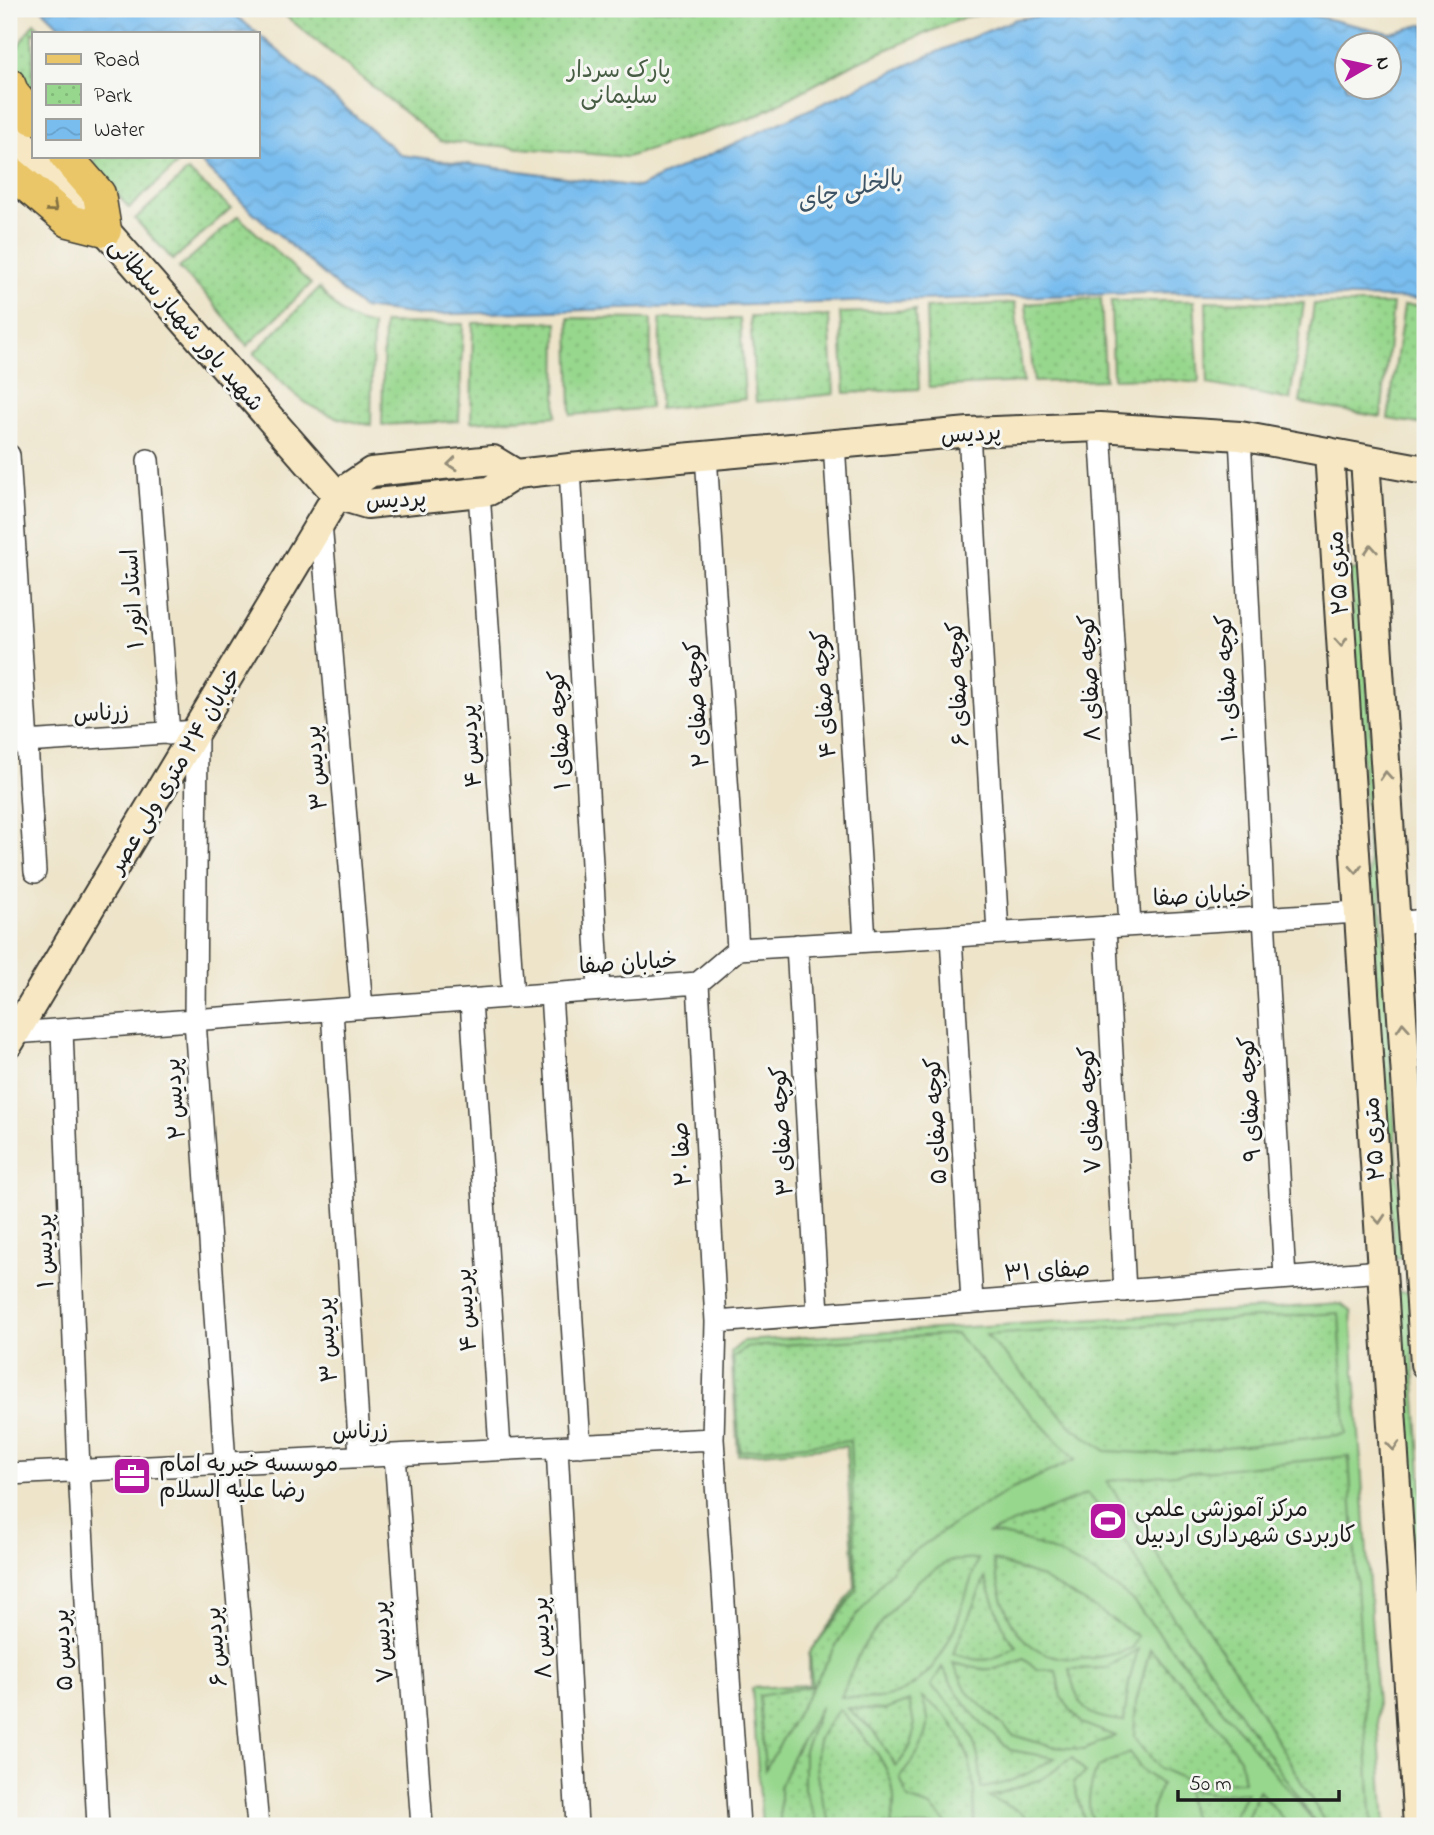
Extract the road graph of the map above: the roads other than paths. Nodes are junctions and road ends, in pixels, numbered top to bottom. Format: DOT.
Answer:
graph roads {
  1 [pos="9,84"];
  2 [pos="32,117"];
  3 [pos="9,129"];
  4 [pos="32,153"];
  5 [pos="37,158"];
  6 [pos="68,158"];
  7 [pos="9,171"];
  8 [pos="105,230"];
  9 [pos="1100,427"];
  10 [pos="969,432"];
  11 [pos="1240,436"];
  12 [pos="834,443"];
  13 [pos="1329,452"];
  14 [pos="9,454"];
  15 [pos="706,455"];
  16 [pos="1365,458"];
  17 [pos="148,460"];
  18 [pos="570,468"];
  19 [pos="1425,470"];
  20 [pos="516,474"];
  21 [pos="480,492"];
  22 [pos="337,495"];
  23 [pos="321,523"];
  24 [pos="197,731"];
  25 [pos="169,734"];
  26 [pos="18,743"];
  27 [pos="35,873"];
  28 [pos="1359,912"];
  29 [pos="1264,918"];
  30 [pos="1425,920"];
  31 [pos="1396,923"];
  32 [pos="1130,925"];
  33 [pos="1105,927"];
  34 [pos="998,933"];
  35 [pos="951,936"];
  36 [pos="865,941"];
  37 [pos="797,945"];
  38 [pos="738,949"];
  39 [pos="698,983"];
  40 [pos="599,990"];
  41 [pos="551,994"];
  42 [pos="513,997"];
  43 [pos="471,1000"];
  44 [pos="362,1008"];
  45 [pos="332,1010"];
  46 [pos="195,1020"];
  47 [pos="62,1030"];
  48 [pos="12,1038"];
  49 [pos="1421,1240"];
  50 [pos="1419,1268"];
  51 [pos="1382,1271"];
  52 [pos="1286,1278"];
  53 [pos="1125,1291"];
  54 [pos="972,1303"];
  55 [pos="818,1314"];
  56 [pos="716,1322"];
  57 [pos="1425,1364"];
  58 [pos="713,1439"];
  59 [pos="580,1446"];
  60 [pos="557,1447"];
  61 [pos="500,1449"];
  62 [pos="395,1455"];
  63 [pos="359,1456"];
  64 [pos="225,1463"];
  65 [pos="79,1470"];
  66 [pos="9,1474"];
  67 [pos="98,1826"];
  68 [pos="258,1826"];
  69 [pos="422,1826"];
  70 [pos="577,1826"];
  71 [pos="739,1826"];
  72 [pos="1418,1826"];
  1 -- 2 [label="main road"];
  3 -- 4 [label="street, شهید یاور شهباز سلطانی"];
  5 -- 8 [label="street, شهید یاور شهباز سلطانی"];
  6 -- 8 [label="main road"];
  7 -- 8 [label="main road, one-way"];
  8 -- 22 [label="street, شهید یاور شهباز سلطانی"];
  9 -- 10 [label="street, پردیس"];
  9 -- 11 [label="street, پردیس"];
  9 -- 32 [label="street, کوچه صفای ۸"];
  10 -- 12 [label="street, پردیس"];
  10 -- 34 [label="street, کوچه صفای ۶"];
  11 -- 13 [label="street, پردیس"];
  11 -- 29 [label="street, کوچه صفای ۱۰"];
  12 -- 15 [label="street, پردیس"];
  12 -- 36 [label="street, کوچه صفای ۴"];
  13 -- 16 [label="street, پردیس"];
  13 -- 28 [label="street, ۲۵ متری, one-way"];
  14 -- 26 [label="street"];
  15 -- 18 [label="street, پردیس"];
  15 -- 38 [label="street, کوچه صفای ۲"];
  16 -- 19 [label="street, پردیس"];
  31 -- 16 [label="street, ۲۵ متری, one-way"];
  17 -- 25 [label="street, استاد انور ۱"];
  18 -- 20 [label="street, پردیس"];
  18 -- 40 [label="street, کوچه صفای ۱"];
  20 -- 21 [label="street, پردیس"];
  20 -- 22 [label="street, پردیس, one-way"];
  21 -- 22 [label="street, پردیس"];
  21 -- 42 [label="street, پردیس ۴"];
  22 -- 23 [label="street, خیابان ۲۴ متری ولی عصر"];
  23 -- 24 [label="street, خیابان ۲۴ متری ولی عصر"];
  23 -- 44 [label="street, پردیس ۳"];
  24 -- 25 [label="street, زرناس"];
  24 -- 46 [label="street, پردیس ۲"];
  24 -- 48 [label="street, خیابان ۲۴ متری ولی عصر"];
  25 -- 26 [label="street, زرناس"];
  26 -- 27 [label="street"];
  28 -- 29 [label="street, خیابان صفا"];
  28 -- 51 [label="street, ۲۵ متری, one-way"];
  29 -- 32 [label="street, خیابان صفا"];
  29 -- 52 [label="street, کوچه صفای ۹"];
  30 -- 31 [label="street"];
  49 -- 31 [label="street, ۲۵ متری, one-way"];
  32 -- 33 [label="street, خیابان صفا"];
  33 -- 34 [label="street, خیابان صفا"];
  33 -- 53 [label="street, کوچه صفای ۷"];
  34 -- 35 [label="street, خیابان صفا"];
  35 -- 36 [label="street, خیابان صفا"];
  35 -- 54 [label="street, کوچه صفای ۵"];
  36 -- 37 [label="street, خیابان صفا"];
  37 -- 38 [label="street, خیابان صفا"];
  37 -- 55 [label="street, کوچه صفای ۳"];
  38 -- 39 [label="street, خیابان صفا"];
  39 -- 40 [label="street, خیابان صفا"];
  39 -- 56 [label="street, صفا ۲۰"];
  40 -- 41 [label="street, خیابان صفا"];
  41 -- 42 [label="street, خیابان صفا"];
  41 -- 59 [label="street"];
  42 -- 43 [label="street, خیابان صفا"];
  43 -- 44 [label="street, خیابان صفا"];
  43 -- 61 [label="street, پردیس ۴"];
  44 -- 45 [label="street, خیابان صفا"];
  45 -- 46 [label="street, خیابان صفا"];
  45 -- 63 [label="street, پردیس ۳"];
  46 -- 47 [label="street, خیابان صفا"];
  46 -- 64 [label="street, پردیس ۲"];
  47 -- 48 [label="street, خیابان صفا"];
  47 -- 65 [label="street, پردیس ۱"];
  49 -- 50 [label="street, ۲۵ متری"];
  50 -- 51 [label="street"];
  50 -- 57 [label="street, ۲۵ متری"];
  51 -- 52 [label="street, صفای ۳۱"];
  51 -- 72 [label="street, ۲۵ متری, one-way"];
  52 -- 53 [label="street, صفای ۳۱"];
  53 -- 54 [label="street, صفای ۳۱"];
  54 -- 55 [label="street, صفای ۳۱"];
  55 -- 56 [label="street, صفای ۳۱"];
  56 -- 58 [label="street"];
  58 -- 59 [label="street, زرناس"];
  58 -- 71 [label="street"];
  59 -- 60 [label="street, زرناس"];
  60 -- 61 [label="street, زرناس"];
  60 -- 70 [label="street, پردیس ۸"];
  61 -- 62 [label="street, زرناس"];
  62 -- 63 [label="street, زرناس"];
  62 -- 69 [label="street, پردیس ۷"];
  63 -- 64 [label="street, زرناس"];
  64 -- 65 [label="street, زرناس"];
  64 -- 68 [label="street, پردیس ۶"];
  65 -- 66 [label="street, زرناس"];
  65 -- 67 [label="street, پردیس ۵"];
}
